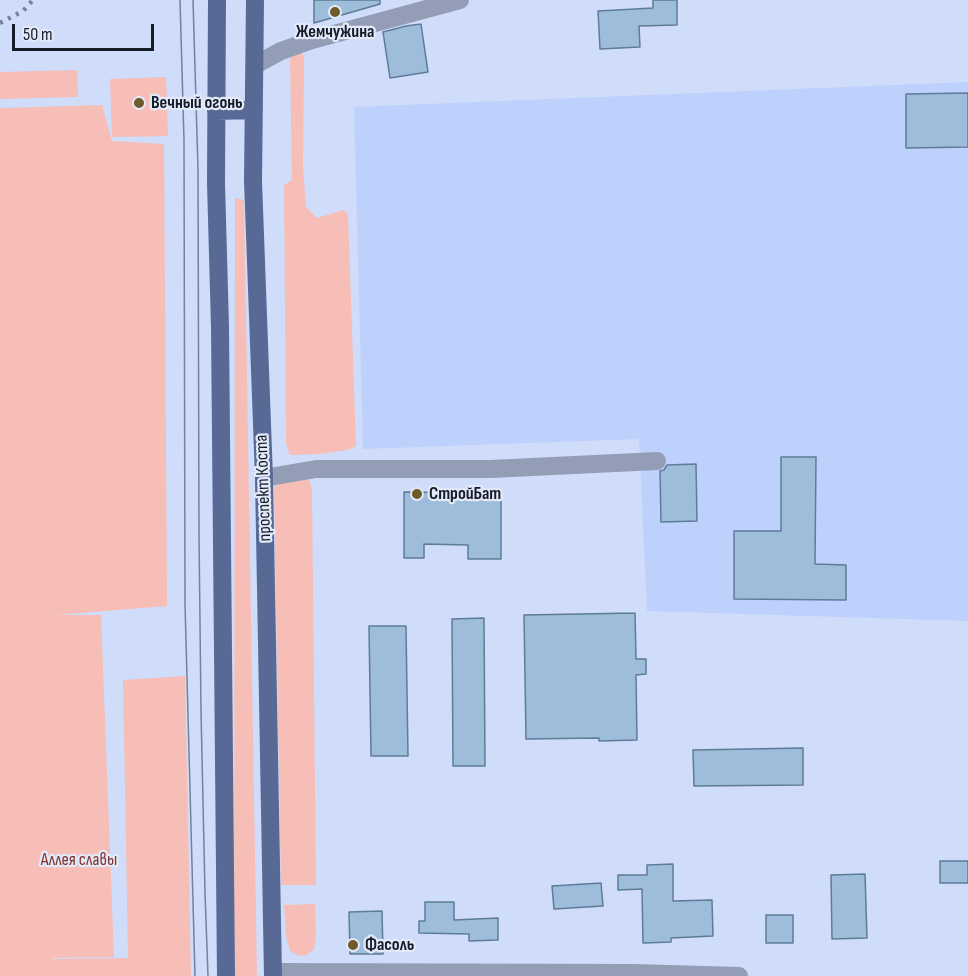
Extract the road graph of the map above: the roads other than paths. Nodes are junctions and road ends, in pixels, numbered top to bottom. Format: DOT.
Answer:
graph roads {
  1 [pos="217,0"];
  2 [pos="255,0"];
  3 [pos="460,0"];
  4 [pos="255,65"];
  5 [pos="254,110"];
  6 [pos="216,111"];
  7 [pos="657,461"];
  8 [pos="264,478"];
  9 [pos="273,974"];
  10 [pos="226,976"];
  11 [pos="739,976"];
  1 -- 6 [label="main road"];
  2 -- 4 [label="main road, проспект Коста"];
  3 -- 4 [label="street"];
  4 -- 5 [label="main road, проспект Коста"];
  5 -- 6 [label="main road"];
  5 -- 8 [label="main road, проспект Коста"];
  6 -- 10 [label="main road"];
  7 -- 8 [label="street"];
  8 -- 9 [label="main road, проспект Коста"];
  9 -- 11 [label="street"];
}
